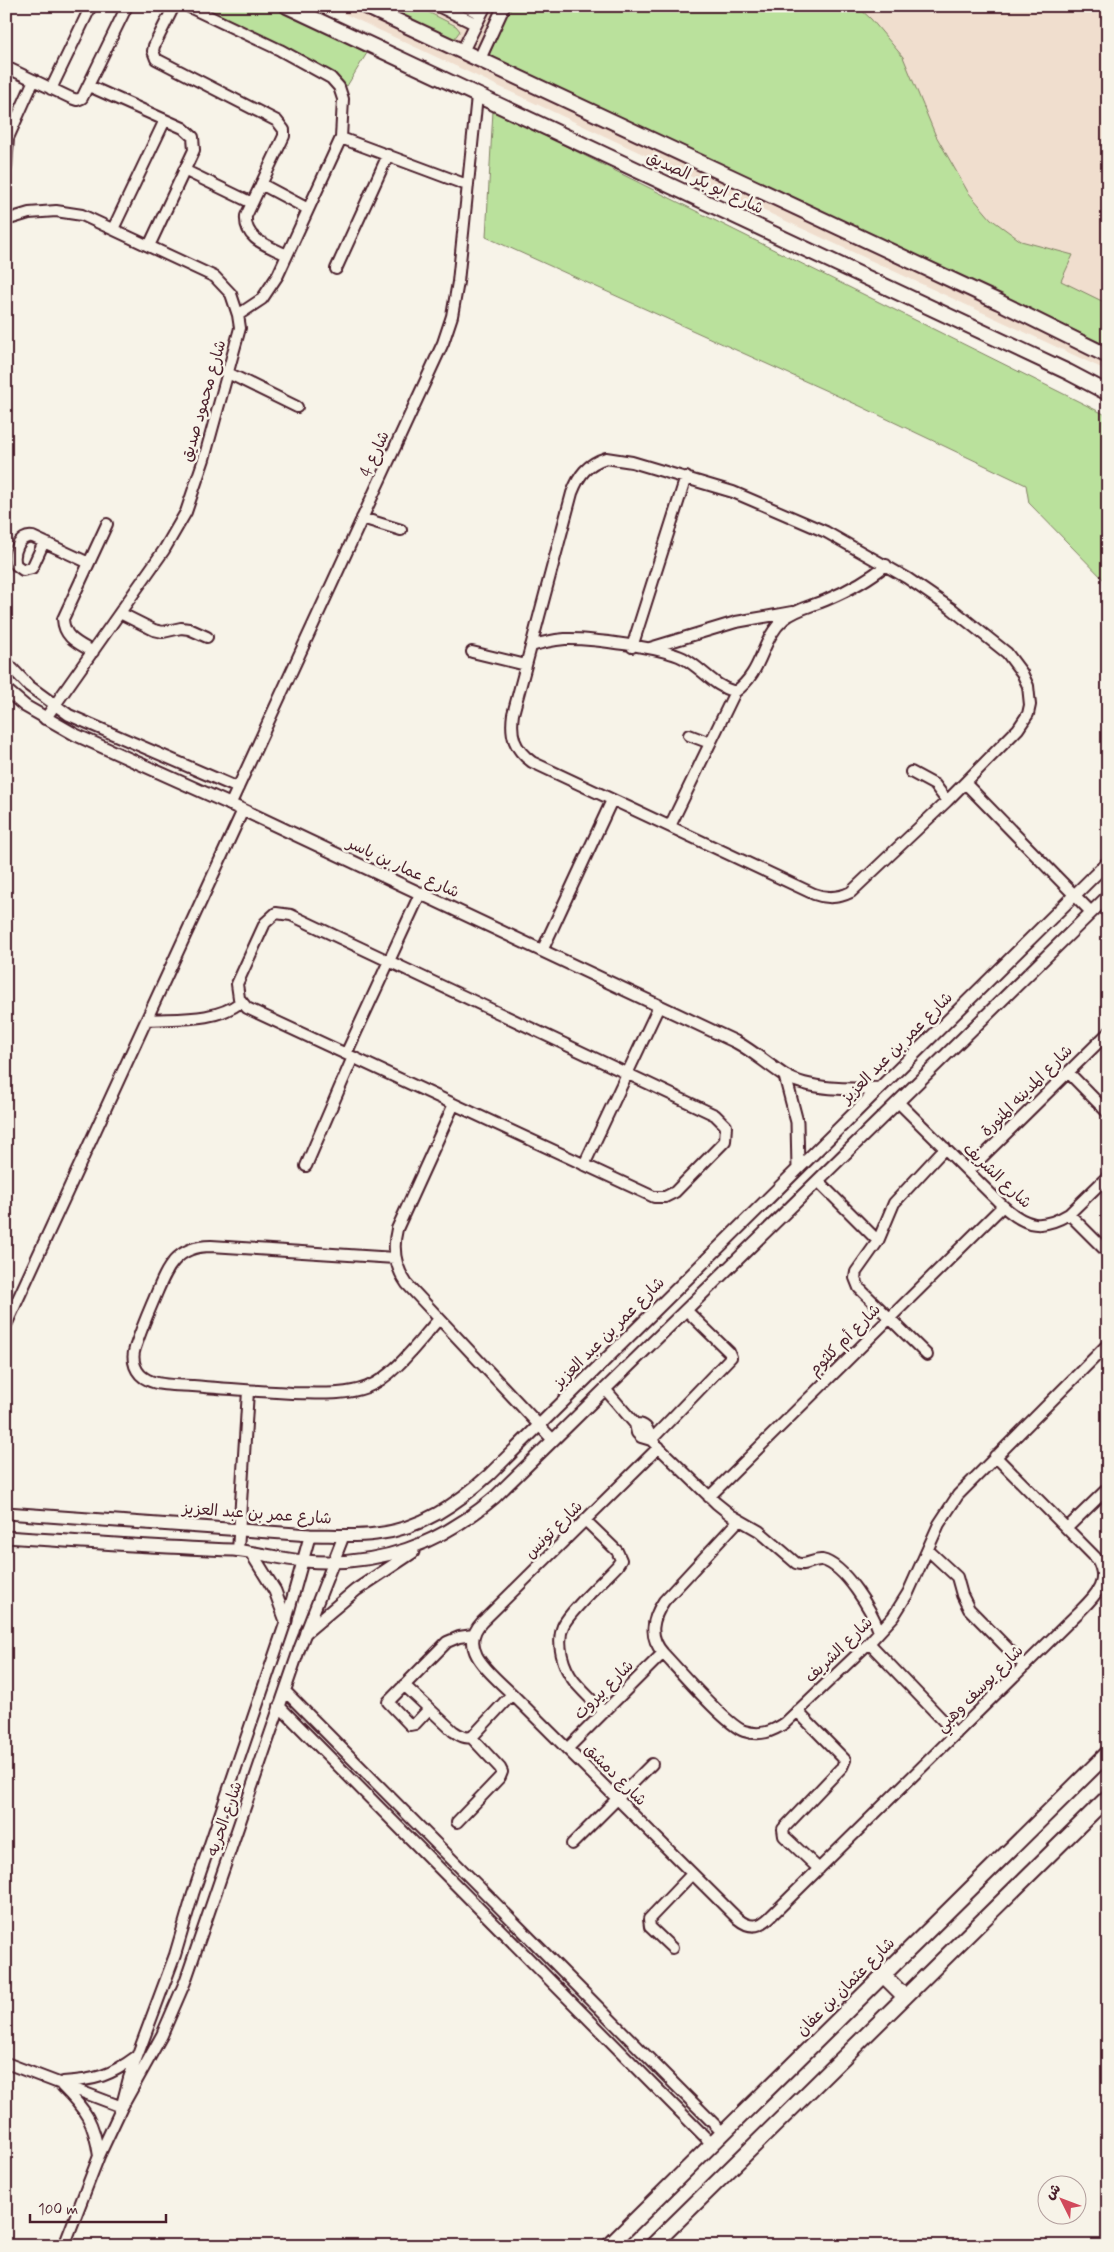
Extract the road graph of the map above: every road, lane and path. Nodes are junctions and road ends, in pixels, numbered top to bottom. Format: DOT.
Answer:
graph roads {
  1 [pos="91,6"];
  2 [pos="127,6"];
  3 [pos="174,6"];
  4 [pos="187,6"];
  5 [pos="286,6"];
  6 [pos="365,6"];
  7 [pos="439,6"];
  8 [pos="466,6"];
  9 [pos="504,6"];
  10 [pos="481,15"];
  11 [pos="462,52"];
  12 [pos="479,60"];
  13 [pos="6,67"];
  14 [pos="34,80"];
  15 [pos="89,86"];
  16 [pos="51,89"];
  17 [pos="477,96"];
  18 [pos="165,120"];
  19 [pos="341,138"];
  20 [pos="388,155"];
  21 [pos="6,168"];
  22 [pos="184,170"];
  23 [pos="261,184"];
  24 [pos="468,185"];
  25 [pos="252,203"];
  26 [pos="308,209"];
  27 [pos="6,220"];
  28 [pos="113,229"];
  29 [pos="149,246"];
  30 [pos="287,255"];
  31 [pos="336,269"];
  32 [pos="238,315"];
  33 [pos="1108,356"];
  34 [pos="228,373"];
  35 [pos="1108,393"];
  36 [pos="297,407"];
  37 [pos="686,477"];
  38 [pos="362,518"];
  39 [pos="108,524"];
  40 [pos="401,530"];
  41 [pos="44,542"];
  42 [pos="89,563"];
  43 [pos="886,566"];
  44 [pos="796,611"];
  45 [pos="120,613"];
  46 [pos="206,637"];
  47 [pos="531,646"];
  48 [pos="632,646"];
  49 [pos="647,649"];
  50 [pos="92,652"];
  51 [pos="472,652"];
  52 [pos="6,662"];
  53 [pos="526,665"];
  54 [pos="6,690"];
  55 [pos="734,692"];
  56 [pos="54,705"];
  57 [pos="45,718"];
  58 [pos="689,735"];
  59 [pos="710,744"];
  60 [pos="910,772"];
  61 [pos="964,784"];
  62 [pos="238,788"];
  63 [pos="612,800"];
  64 [pos="947,801"];
  65 [pos="230,805"];
  66 [pos="243,810"];
  67 [pos="670,826"];
  68 [pos="1108,862"];
  69 [pos="420,894"];
  70 [pos="1074,896"];
  71 [pos="1108,896"];
  72 [pos="1091,912"];
  73 [pos="542,951"];
  74 [pos="389,961"];
  75 [pos="241,1002"];
  76 [pos="659,1006"];
  77 [pos="147,1020"];
  78 [pos="1108,1033"];
  79 [pos="349,1056"];
  80 [pos="628,1072"];
  81 [pos="1068,1072"];
  82 [pos="785,1076"];
  83 [pos="879,1088"];
  84 [pos="898,1102"];
  85 [pos="454,1104"];
  86 [pos="1108,1113"];
  87 [pos="945,1148"];
  88 [pos="584,1165"];
  89 [pos="306,1166"];
  90 [pos="798,1169"];
  91 [pos="968,1171"];
  92 [pos="1108,1176"];
  93 [pos="818,1181"];
  94 [pos="1003,1206"];
  95 [pos="1069,1214"];
  96 [pos="878,1241"];
  97 [pos="1108,1253"];
  98 [pos="395,1258"];
  99 [pos="686,1310"];
  100 [pos="889,1318"];
  101 [pos="439,1319"];
  102 [pos="6,1325"];
  103 [pos="1108,1344"];
  104 [pos="927,1355"];
  105 [pos="605,1389"];
  106 [pos="248,1391"];
  107 [pos="539,1425"];
  108 [pos="554,1440"];
  109 [pos="653,1442"];
  110 [pos="996,1456"];
  111 [pos="1108,1488"];
  112 [pos="709,1497"];
  113 [pos="6,1513"];
  114 [pos="585,1520"];
  115 [pos="739,1520"];
  116 [pos="1067,1528"];
  117 [pos="240,1529"];
  118 [pos="344,1535"];
  119 [pos="310,1536"];
  120 [pos="6,1537"];
  121 [pos="430,1541"];
  122 [pos="928,1550"];
  123 [pos="238,1551"];
  124 [pos="252,1554"];
  125 [pos="302,1560"];
  126 [pos="335,1563"];
  127 [pos="286,1621"];
  128 [pos="880,1631"];
  129 [pos="306,1632"];
  130 [pos="473,1635"];
  131 [pos="869,1643"];
  132 [pos="663,1653"];
  133 [pos="1025,1666"];
  134 [pos="404,1685"];
  135 [pos="284,1691"];
  136 [pos="512,1694"];
  137 [pos="279,1706"];
  138 [pos="429,1708"];
  139 [pos="798,1711"];
  140 [pos="604,1712"];
  141 [pos="956,1734"];
  142 [pos="471,1737"];
  143 [pos="567,1749"];
  144 [pos="1108,1753"];
  145 [pos="652,1764"];
  146 [pos="378,1785"];
  147 [pos="368,1795"];
  148 [pos="1108,1797"];
  149 [pos="617,1799"];
  150 [pos="403,1810"];
  151 [pos="393,1820"];
  152 [pos="457,1822"];
  153 [pos="572,1844"];
  154 [pos="819,1869"];
  155 [pos="692,1874"];
  156 [pos="751,1926"];
  157 [pos="672,1948"];
  158 [pos="883,1974"];
  159 [pos="905,1997"];
  160 [pos="619,2028"];
  161 [pos="608,2038"];
  162 [pos="644,2053"];
  163 [pos="138,2056"];
  164 [pos="6,2063"];
  165 [pos="634,2064"];
  166 [pos="57,2082"];
  167 [pos="122,2106"];
  168 [pos="723,2133"];
  169 [pos="712,2144"];
  170 [pos="99,2156"];
  171 [pos="64,2246"];
  172 [pos="609,2246"];
  173 [pos="652,2246"];
  1 -- 16 [label="street"];
  2 -- 15 [label="street"];
  3 -- 23 [label="street"];
  4 -- 19 [label="street"];
  5 -- 17 [label="main road, شارع ابو بكر الصديق"];
  6 -- 11 [label="main road, شارع ابو بكر الصديق"];
  7 -- 10 [label="street"];
  8 -- 10 [label="street"];
  9 -- 12 [label="street"];
  10 -- 11 [label="street"];
  11 -- 12 [label="main road, شارع ابو بكر الصديق"];
  12 -- 33 [label="main road, شارع ابو بكر الصديق"];
  13 -- 14 [label="street"];
  14 -- 16 [label="street"];
  14 -- 21 [label="street"];
  15 -- 16 [label="street"];
  15 -- 18 [label="street"];
  17 -- 24 [label="street, شارع 4"];
  17 -- 35 [label="main road, شارع ابو بكر الصديق"];
  18 -- 22 [label="street"];
  18 -- 28 [label="street"];
  19 -- 20 [label="street"];
  19 -- 26 [label="street"];
  20 -- 24 [label="street"];
  20 -- 31 [label="street"];
  22 -- 25 [label="street"];
  22 -- 29 [label="street"];
  23 -- 25 [label="street"];
  23 -- 26 [label="street"];
  24 -- 38 [label="street, شارع 4"];
  25 -- 30 [label="street"];
  26 -- 30 [label="street"];
  27 -- 28 [label="street, شارع محمود صديق"];
  28 -- 29 [label="street, شارع محمود صديق"];
  29 -- 32 [label="street, شارع محمود صديق"];
  30 -- 32 [label="street"];
  32 -- 34 [label="street, شارع محمود صديق"];
  34 -- 36 [label="street"];
  34 -- 45 [label="street, شارع محمود صديق"];
  37 -- 43 [label="street"];
  37 -- 47 [label="street"];
  37 -- 48 [label="street"];
  38 -- 40 [label="street"];
  38 -- 62 [label="street, شارع 4"];
  39 -- 42 [label="street"];
  41 -- 42 [label="street"];
  42 -- 50 [label="street"];
  43 -- 44 [label="street"];
  43 -- 61 [label="street"];
  44 -- 49 [label="street"];
  44 -- 55 [label="street"];
  45 -- 46 [label="street"];
  45 -- 50 [label="street, شارع محمود صديق"];
  47 -- 48 [label="street"];
  47 -- 53 [label="street"];
  48 -- 49 [label="street"];
  49 -- 55 [label="street"];
  50 -- 56 [label="street, شارع محمود صديق"];
  51 -- 53 [label="street"];
  52 -- 56 [label="street"];
  53 -- 63 [label="street"];
  54 -- 57 [label="street, شارع عمار بن ياسر"];
  55 -- 59 [label="street"];
  56 -- 57 [label="street, شارع محمود صديق"];
  56 -- 62 [label="street"];
  57 -- 65 [label="street, شارع عمار بن ياسر"];
  58 -- 59 [label="street"];
  59 -- 67 [label="street"];
  60 -- 64 [label="street"];
  61 -- 64 [label="street"];
  61 -- 70 [label="street"];
  62 -- 65 [label="street, شارع 4"];
  63 -- 67 [label="street"];
  63 -- 73 [label="street"];
  64 -- 67 [label="street"];
  65 -- 66 [label="street, شارع عمار بن ياسر"];
  66 -- 69 [label="street, شارع عمار بن ياسر"];
  66 -- 77 [label="street"];
  68 -- 70 [label="street, شارع عمر بن عبد العزيز"];
  69 -- 73 [label="street, شارع عمار بن ياسر"];
  69 -- 74 [label="street"];
  70 -- 72 [label="street"];
  70 -- 83 [label="street, شارع عمر بن عبد العزيز"];
  71 -- 72 [label="street"];
  72 -- 84 [label="street"];
  73 -- 76 [label="street, شارع عمار بن ياسر"];
  74 -- 75 [label="street"];
  74 -- 79 [label="street"];
  74 -- 80 [label="street"];
  75 -- 77 [label="street"];
  75 -- 79 [label="street"];
  76 -- 80 [label="street"];
  76 -- 82 [label="street, شارع عمار بن ياسر"];
  77 -- 102 [label="street"];
  78 -- 81 [label="street, شارع المدينه المنورة"];
  79 -- 85 [label="street"];
  79 -- 89 [label="street"];
  80 -- 88 [label="street"];
  80 -- 88 [label="street"];
  81 -- 86 [label="street"];
  81 -- 91 [label="street, شارع المدينه المنورة"];
  82 -- 83 [label="street, شارع عمار بن ياسر"];
  82 -- 90 [label="street"];
  83 -- 90 [label="street, شارع عمر بن عبد العزيز"];
  84 -- 87 [label="street, شارع الشريف"];
  84 -- 93 [label="street"];
  85 -- 88 [label="street"];
  85 -- 98 [label="street"];
  87 -- 91 [label="street, شارع الشريف"];
  87 -- 96 [label="street"];
  90 -- 107 [label="street, شارع عمر بن عبد العزيز"];
  91 -- 94 [label="street, شارع الشريف"];
  92 -- 95 [label="street, شارع الشريف"];
  93 -- 96 [label="street"];
  93 -- 99 [label="street"];
  94 -- 95 [label="street, شارع الشريف"];
  94 -- 100 [label="street, شارع أم كلثوم"];
  95 -- 97 [label="street"];
  96 -- 100 [label="street"];
  98 -- 101 [label="street"];
  98 -- 106 [label="street"];
  99 -- 105 [label="street"];
  99 -- 109 [label="street, شارع تونس"];
  100 -- 104 [label="street"];
  100 -- 112 [label="street, شارع أم كلثوم"];
  101 -- 106 [label="street"];
  101 -- 107 [label="street"];
  103 -- 110 [label="street, شارع الشريف"];
  105 -- 108 [label="street"];
  105 -- 109 [label="street"];
  106 -- 117 [label="street"];
  107 -- 108 [label="street"];
  107 -- 118 [label="street, شارع عمر بن عبد العزيز"];
  108 -- 121 [label="street"];
  109 -- 112 [label="street"];
  109 -- 114 [label="street, شارع تونس"];
  110 -- 116 [label="street, شارع يوسف وهبي"];
  110 -- 122 [label="street, شارع الشريف"];
  111 -- 116 [label="street"];
  112 -- 115 [label="street"];
  113 -- 117 [label="street, شارع عمر بن عبد العزيز"];
  114 -- 130 [label="street, شارع تونس"];
  114 -- 140 [label="street"];
  115 -- 128 [label="street"];
  115 -- 132 [label="street, شارع الشريف"];
  116 -- 133 [label="street, شارع يوسف وهبي"];
  117 -- 119 [label="street, شارع عمر بن عبد العزيز"];
  117 -- 123 [label="street"];
  118 -- 119 [label="street, شارع عمر بن عبد العزيز"];
  118 -- 126 [label="street, شارع الحريه"];
  119 -- 125 [label="street, شارع الحريه"];
  120 -- 123 [label="street"];
  121 -- 126 [label="street"];
  121 -- 129 [label="street"];
  122 -- 128 [label="street, شارع الشريف"];
  122 -- 133 [label="street"];
  123 -- 124 [label="street"];
  124 -- 125 [label="street"];
  124 -- 127 [label="street"];
  125 -- 126 [label="street"];
  125 -- 127 [label="street, شارع الحريه"];
  126 -- 129 [label="street, شارع الحريه"];
  127 -- 163 [label="street, شارع الحريه"];
  128 -- 131 [label="street, شارع الشريف"];
  129 -- 135 [label="street, شارع الحريه"];
  130 -- 134 [label="street"];
  130 -- 136 [label="street, شارع دمشق"];
  131 -- 139 [label="street, شارع الشريف"];
  131 -- 141 [label="street"];
  132 -- 139 [label="street, شارع الشريف"];
  132 -- 140 [label="street, شارع بيروت"];
  133 -- 141 [label="street, شارع يوسف وهبي"];
  134 -- 138 [label="street"];
  134 -- 138 [label="street"];
  135 -- 137 [label="street, شارع الحريه"];
  135 -- 146 [label="street"];
  136 -- 142 [label="street"];
  136 -- 143 [label="street, شارع دمشق"];
  137 -- 147 [label="street"];
  137 -- 167 [label="street, شارع الحريه"];
  138 -- 142 [label="street"];
  139 -- 154 [label="street"];
  140 -- 143 [label="street, شارع بيروت"];
  141 -- 154 [label="street, شارع يوسف وهبي"];
  142 -- 152 [label="street"];
  143 -- 149 [label="street, شارع دمشق"];
  144 -- 158 [label="main road, شارع عثمان بن عفان"];
  145 -- 149 [label="street"];
  146 -- 147 [label="street"];
  146 -- 150 [label="street"];
  147 -- 151 [label="street"];
  148 -- 159 [label="main road"];
  149 -- 153 [label="street"];
  149 -- 155 [label="street, شارع دمشق"];
  150 -- 151 [label="street"];
  150 -- 160 [label="street"];
  151 -- 161 [label="street"];
  154 -- 156 [label="street, شارع يوسف وهبي"];
  155 -- 156 [label="street, شارع دمشق"];
  155 -- 157 [label="street"];
  158 -- 159 [label="main road"];
  158 -- 168 [label="main road, شارع عثمان بن عفان"];
  159 -- 173 [label="main road"];
  160 -- 161 [label="street"];
  160 -- 162 [label="street"];
  161 -- 165 [label="street"];
  162 -- 165 [label="street"];
  162 -- 168 [label="street"];
  163 -- 166 [label="street"];
  163 -- 167 [label="street, شارع الحريه"];
  164 -- 166 [label="street"];
  165 -- 169 [label="street"];
  166 -- 167 [label="street"];
  166 -- 170 [label="street"];
  167 -- 170 [label="street, شارع الحريه"];
  168 -- 169 [label="main road, شارع عثمان بن عفان"];
  169 -- 172 [label="main road, شارع عثمان بن عفان"];
  170 -- 171 [label="street, شارع الحريه"];
}
